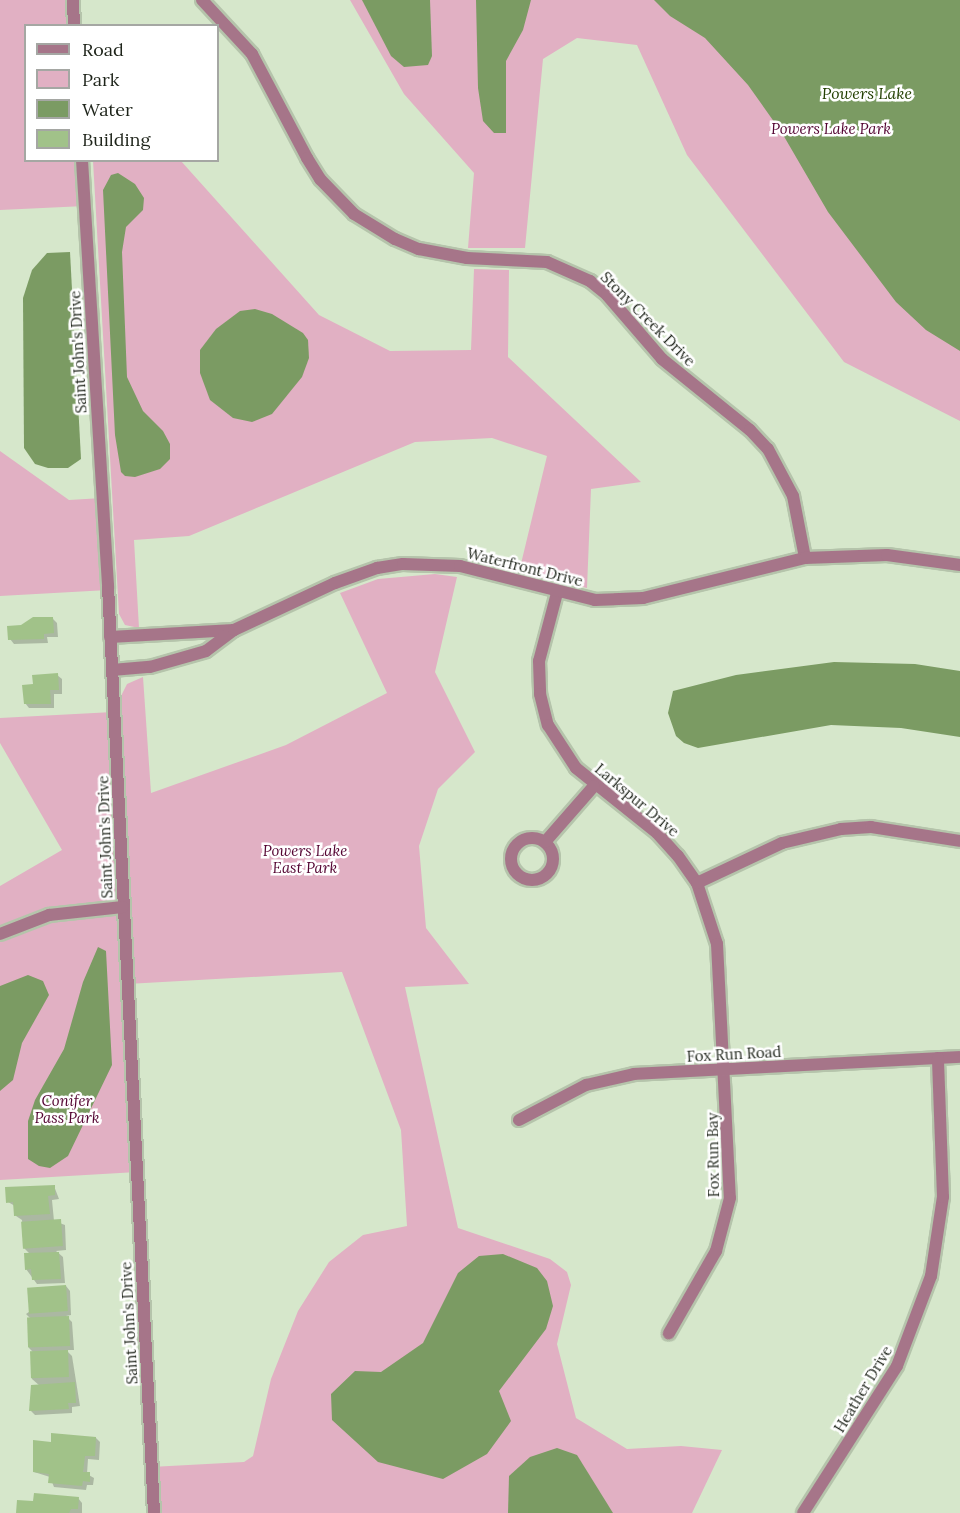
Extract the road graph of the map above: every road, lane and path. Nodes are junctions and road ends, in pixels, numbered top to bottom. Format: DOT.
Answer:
graph roads {
  1 [pos="73,0"];
  2 [pos="202,0"];
  3 [pos="74,24"];
  4 [pos="82,162"];
  5 [pos="805,558"];
  6 [pos="960,565"];
  7 [pos="557,593"];
  8 [pos="234,630"];
  9 [pos="110,637"];
  10 [pos="112,670"];
  11 [pos="594,786"];
  12 [pos="960,841"];
  13 [pos="544,842"];
  14 [pos="696,883"];
  15 [pos="123,907"];
  16 [pos="0,934"];
  17 [pos="960,1056"];
  18 [pos="938,1058"];
  19 [pos="725,1069"];
  20 [pos="519,1120"];
  21 [pos="669,1333"];
  22 [pos="154,1513"];
  23 [pos="803,1513"];
  1 -- 3 [label="street"];
  2 -- 5 [label="street, Stony Creek Drive"];
  4 -- 9 [label="street, Saint John's Drive"];
  5 -- 6 [label="street, Waterfront Drive"];
  5 -- 7 [label="street, Waterfront Drive"];
  7 -- 8 [label="street, Waterfront Drive"];
  7 -- 11 [label="street, Larkspur Drive"];
  8 -- 9 [label="street, Waterfront Drive"];
  8 -- 10 [label="street, Waterfront Drive"];
  9 -- 10 [label="street, Saint John's Drive"];
  10 -- 15 [label="street, Saint John's Drive"];
  11 -- 13 [label="street"];
  11 -- 14 [label="street, Larkspur Drive"];
  12 -- 14 [label="street"];
  14 -- 19 [label="street, Larkspur Drive"];
  15 -- 16 [label="street"];
  15 -- 22 [label="street, Saint John's Drive"];
  17 -- 18 [label="street, Fox Run Road"];
  18 -- 19 [label="street, Fox Run Road"];
  18 -- 23 [label="street, Heather Drive"];
  19 -- 20 [label="street, Fox Run Road"];
  19 -- 21 [label="street, Fox Run Bay"];
}
